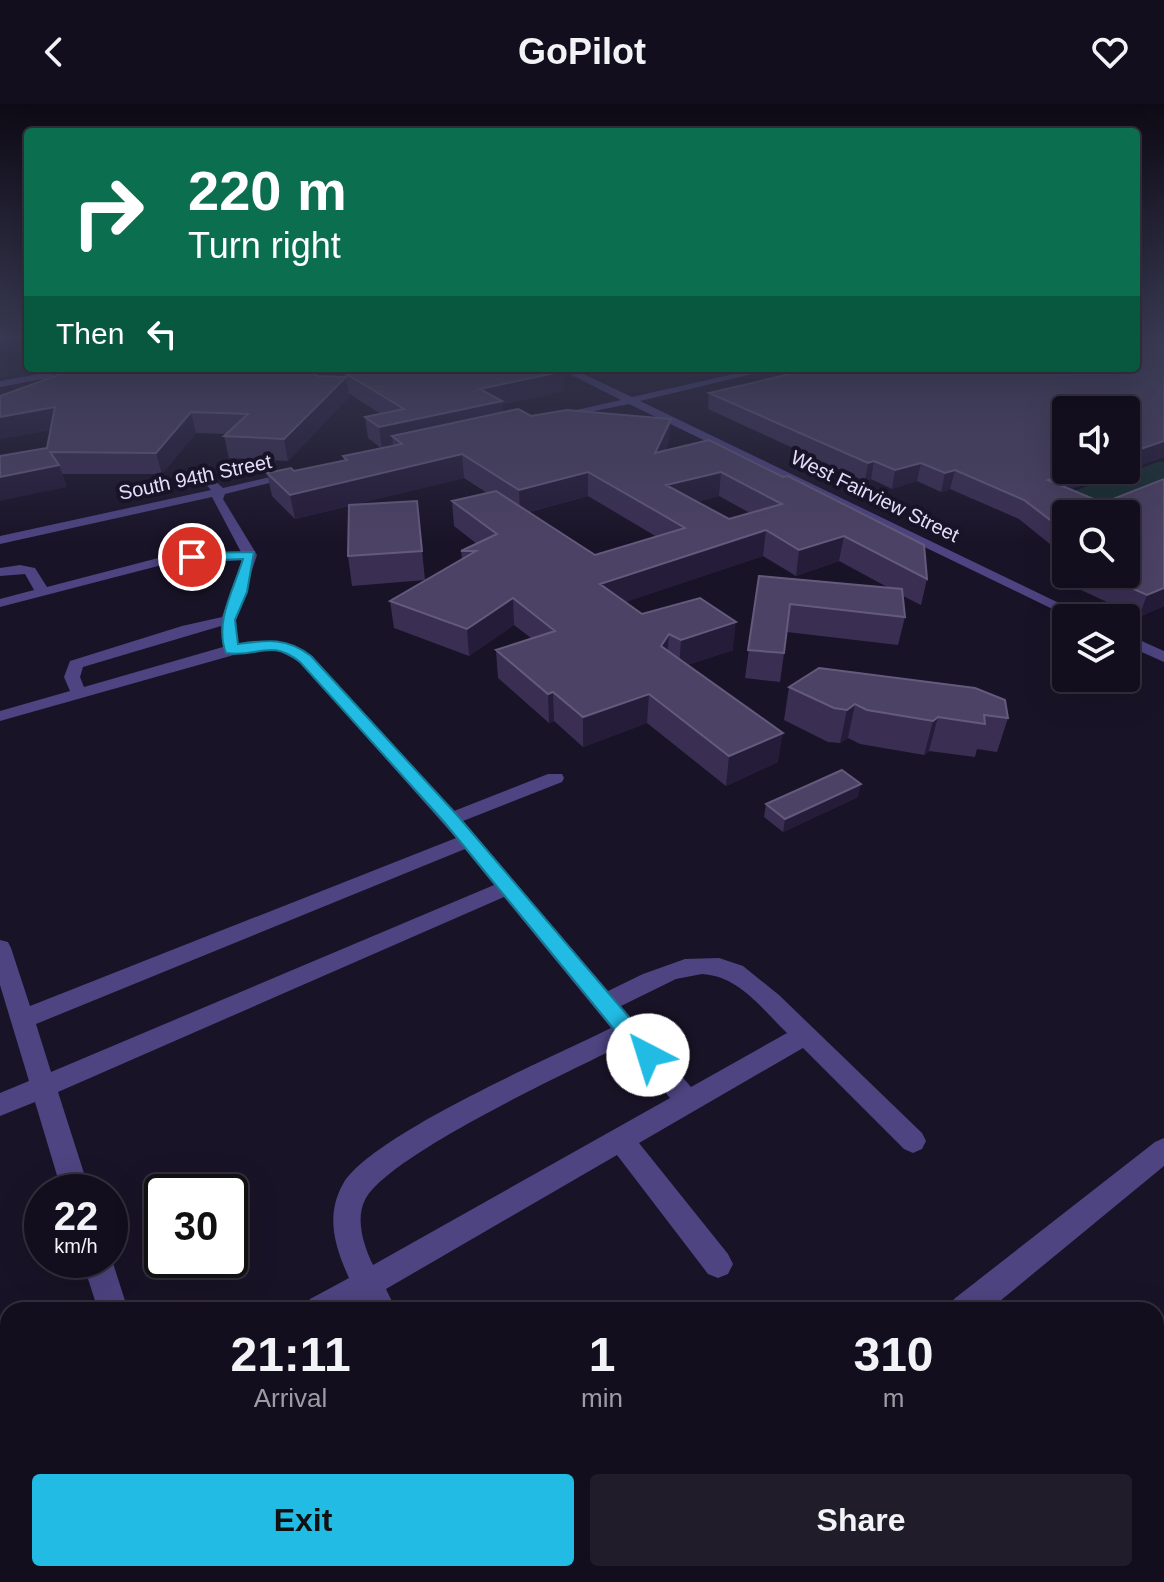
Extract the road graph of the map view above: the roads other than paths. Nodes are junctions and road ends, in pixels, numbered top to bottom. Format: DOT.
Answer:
graph roads {
  1 [pos="612,405"];
  2 [pos="638,405"];
  3 [pos="547,419"];
  4 [pos="313,471"];
  5 [pos="201,472"];
  6 [pos="220,492"];
  7 [pos="0,540"];
  8 [pos="250,555"];
  9 [pos="0,572"];
  10 [pos="43,592"];
  11 [pos="0,603"];
  12 [pos="1054,604"];
  13 [pos="228,620"];
  14 [pos="1140,646"];
  15 [pos="231,650"];
  16 [pos="1164,657"];
  17 [pos="79,693"];
  18 [pos="0,716"];
  19 [pos="555,778"];
  20 [pos="451,819"];
  21 [pos="468,840"];
  22 [pos="507,888"];
  23 [pos="0,948"];
  24 [pos="605,1004"];
  25 [pos="22,1019"];
  26 [pos="628,1031"];
  27 [pos="805,1035"];
  28 [pos="44,1087"];
  29 [pos="689,1102"];
  30 [pos="0,1105"];
  31 [pos="622,1141"];
  32 [pos="913,1141"];
  33 [pos="1164,1150"];
  34 [pos="71,1174"];
  35 [pos="718,1264"];
  36 [pos="103,1278"];
  37 [pos="374,1297"];
  38 [pos="110,1302"];
  39 [pos="354,1302"];
  40 [pos="975,1302"];
  1 -- 3 [label="street"];
  2 -- 12 [label="street, West Fairview Street"];
  4 -- 6 [label="street, South 94th Street"];
  5 -- 6 [label="street"];
  6 -- 7 [label="street, South 94th Street"];
  6 -- 8 [label="street"];
  8 -- 10 [label="street"];
  8 -- 13 [label="street"];
  9 -- 10 [label="street"];
  10 -- 11 [label="street"];
  13 -- 15 [label="street"];
  13 -- 17 [label="street"];
  14 -- 16 [label="street"];
  15 -- 17 [label="street"];
  15 -- 20 [label="street"];
  17 -- 18 [label="street"];
  19 -- 20 [label="street"];
  20 -- 21 [label="street"];
  21 -- 22 [label="street"];
  21 -- 25 [label="street"];
  22 -- 24 [label="street"];
  22 -- 28 [label="street"];
  23 -- 25 [label="street"];
  24 -- 26 [label="street"];
  24 -- 27 [label="street"];
  25 -- 28 [label="street"];
  26 -- 29 [label="street"];
  26 -- 37 [label="street"];
  27 -- 29 [label="street"];
  27 -- 32 [label="street"];
  28 -- 30 [label="street"];
  28 -- 34 [label="street"];
  29 -- 31 [label="street"];
  31 -- 35 [label="street"];
  31 -- 37 [label="street"];
  33 -- 40 [label="street"];
  36 -- 38 [label="street"];
  37 -- 39 [label="street"];
}
